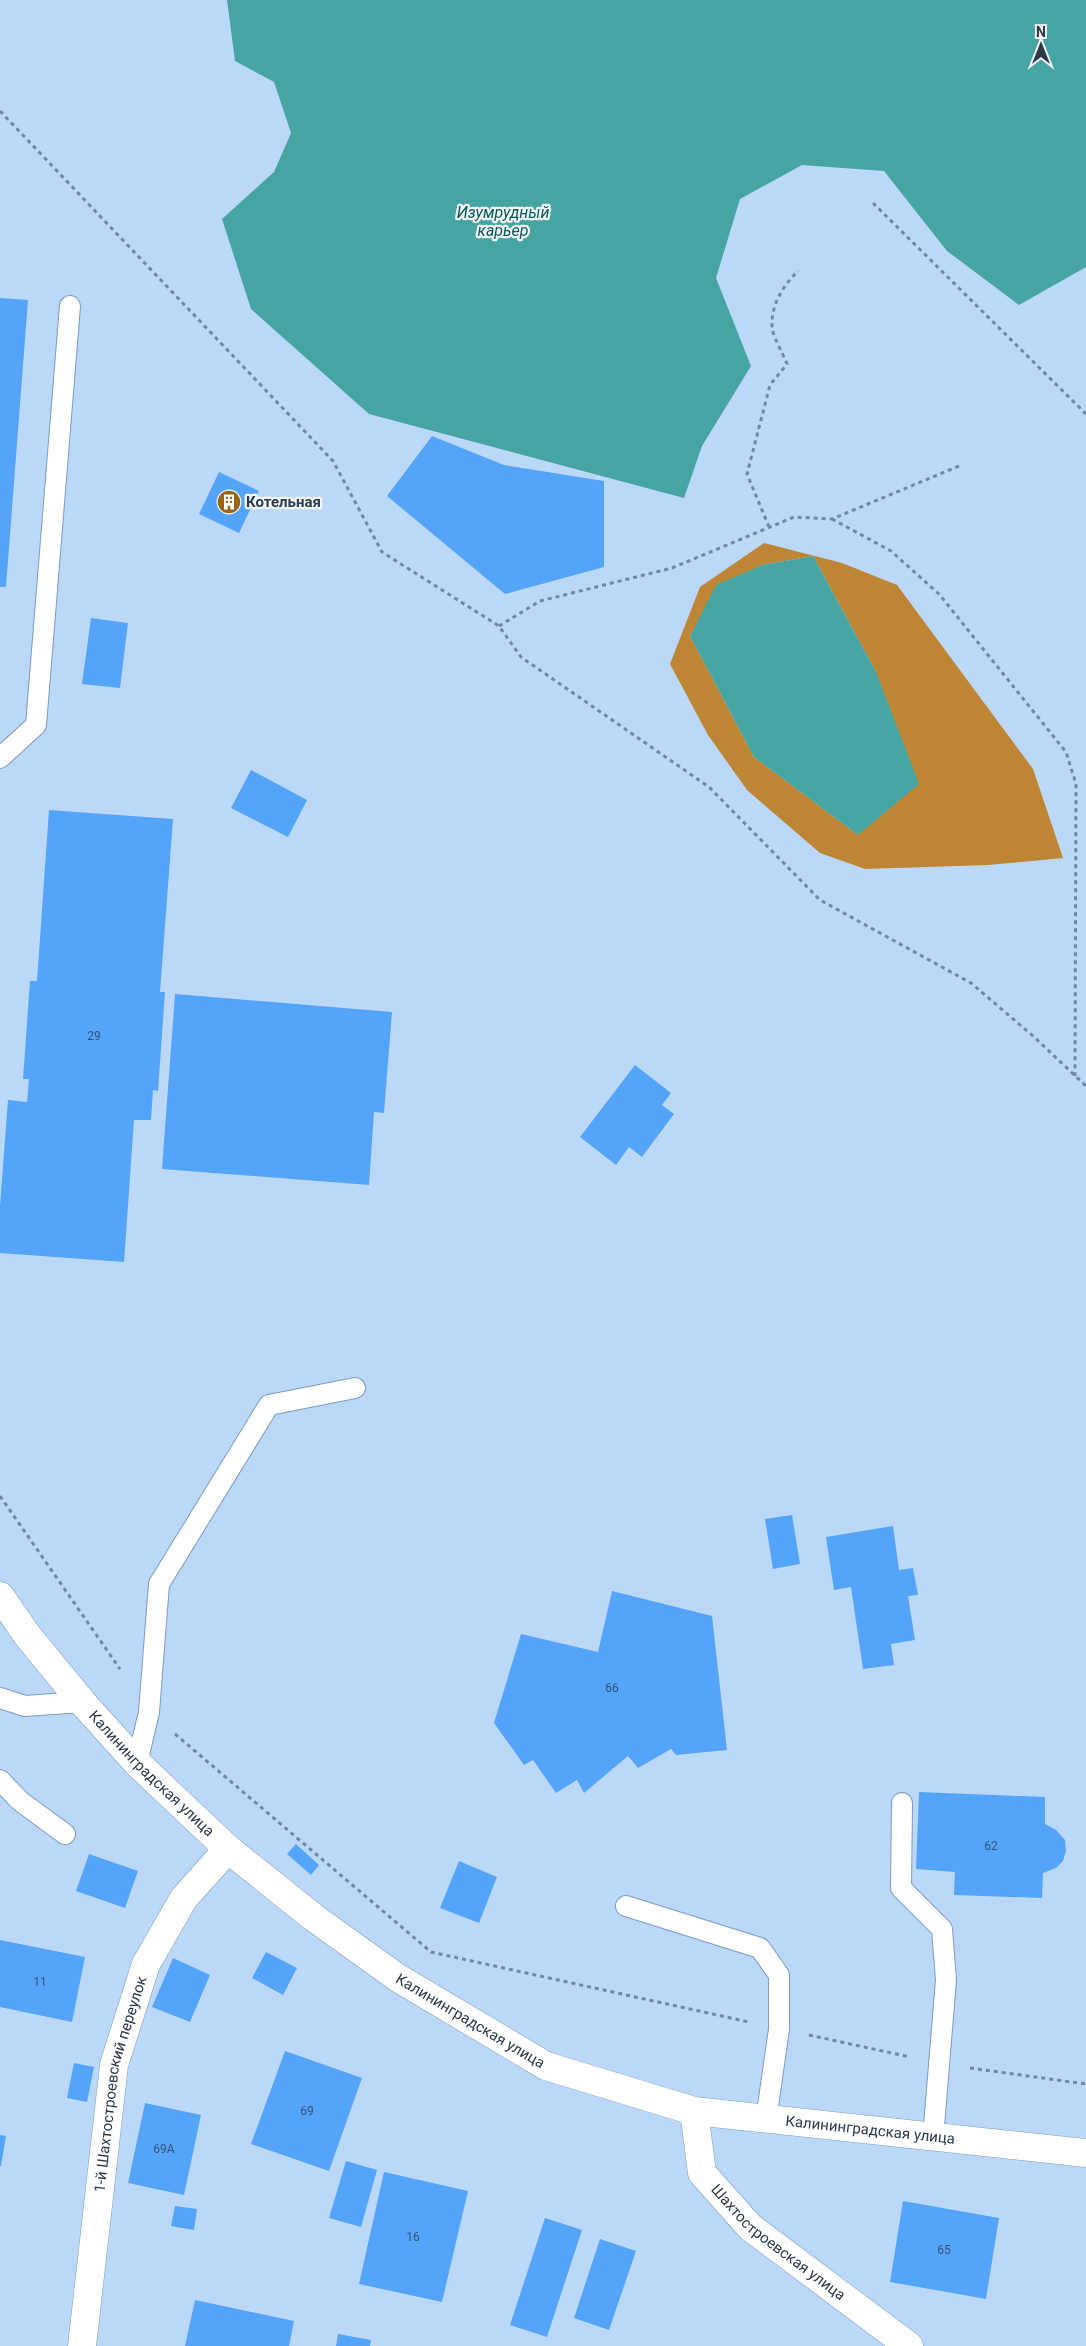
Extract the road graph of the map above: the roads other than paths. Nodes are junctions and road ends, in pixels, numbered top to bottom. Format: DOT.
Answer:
graph roads {
  1 [pos="70,306"];
  2 [pos="0,758"];
  3 [pos="354,1388"];
  4 [pos="0,1596"];
  5 [pos="0,1698"];
  6 [pos="82,1702"];
  7 [pos="137,1763"];
  8 [pos="0,1780"];
  9 [pos="902,1803"];
  10 [pos="65,1834"];
  11 [pos="228,1849"];
  12 [pos="626,1906"];
  13 [pos="694,2111"];
  14 [pos="766,2120"];
  15 [pos="934,2138"];
  16 [pos="1086,2153"];
  17 [pos="82,2346"];
  18 [pos="909,2346"];
  1 -- 2 [label="lane"];
  3 -- 7 [label="lane"];
  4 -- 6 [label="street, Калининградская улица"];
  5 -- 6 [label="lane"];
  6 -- 7 [label="street, Калининградская улица"];
  7 -- 11 [label="street, Калининградская улица"];
  8 -- 10 [label="lane"];
  9 -- 15 [label="lane"];
  11 -- 13 [label="street, Калининградская улица"];
  11 -- 17 [label="street, 1-й Шахтостроевский переулок"];
  12 -- 14 [label="lane"];
  13 -- 14 [label="street, Калининградская улица"];
  13 -- 18 [label="street, Шахтостроевская улица"];
  14 -- 15 [label="street, Калининградская улица"];
  15 -- 16 [label="street, Калининградская улица"];
}
